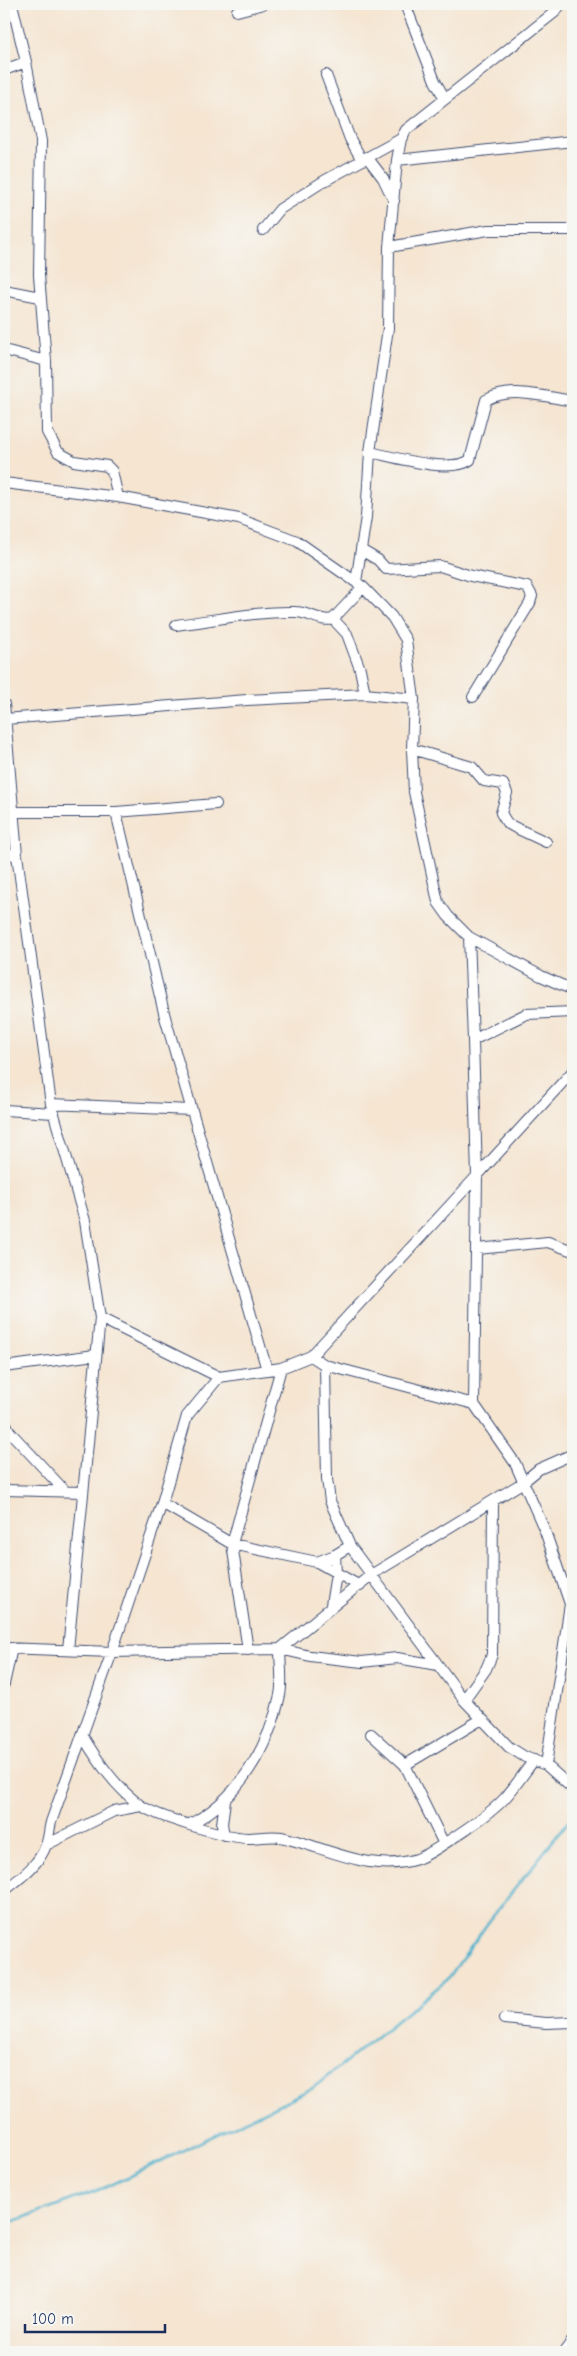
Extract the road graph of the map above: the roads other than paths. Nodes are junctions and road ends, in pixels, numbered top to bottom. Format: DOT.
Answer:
graph roads {
  1 [pos="12,4"];
  2 [pos="263,4"];
  3 [pos="404,4"];
  4 [pos="561,4"];
  5 [pos="237,11"];
  6 [pos="26,62"];
  7 [pos="4,70"];
  8 [pos="326,75"];
  9 [pos="445,99"];
  10 [pos="401,139"];
  11 [pos="573,141"];
  12 [pos="365,159"];
  13 [pos="396,160"];
  14 [pos="395,202"];
  15 [pos="263,230"];
  16 [pos="573,230"];
  17 [pos="389,247"];
  18 [pos="4,290"];
  19 [pos="40,297"];
  20 [pos="4,350"];
  21 [pos="46,361"];
  22 [pos="573,401"];
  23 [pos="370,452"];
  24 [pos="4,483"];
  25 [pos="118,497"];
  26 [pos="361,550"];
  27 [pos="360,584"];
  28 [pos="333,619"];
  29 [pos="176,624"];
  30 [pos="365,694"];
  31 [pos="473,697"];
  32 [pos="414,699"];
  33 [pos="4,704"];
  34 [pos="6,719"];
  35 [pos="412,749"];
  36 [pos="6,757"];
  37 [pos="216,804"];
  38 [pos="14,812"];
  39 [pos="116,812"];
  40 [pos="546,842"];
  41 [pos="4,854"];
  42 [pos="17,855"];
  43 [pos="469,937"];
  44 [pos="573,990"];
  45 [pos="573,1012"];
  46 [pos="473,1040"];
  47 [pos="573,1071"];
  48 [pos="53,1108"];
  49 [pos="4,1110"];
  50 [pos="192,1110"];
  51 [pos="477,1176"];
  52 [pos="477,1249"];
  53 [pos="573,1251"];
  54 [pos="100,1318"];
  55 [pos="95,1355"];
  56 [pos="312,1356"];
  57 [pos="325,1366"];
  58 [pos="4,1368"];
  59 [pos="281,1368"];
  60 [pos="267,1370"];
  61 [pos="219,1377"];
  62 [pos="474,1404"];
  63 [pos="4,1420"];
  64 [pos="573,1454"];
  65 [pos="522,1483"];
  66 [pos="4,1490"];
  67 [pos="64,1490"];
  68 [pos="84,1492"];
  69 [pos="493,1500"];
  70 [pos="162,1504"];
  71 [pos="232,1544"];
  72 [pos="350,1546"];
  73 [pos="336,1555"];
  74 [pos="317,1562"];
  75 [pos="336,1574"];
  76 [pos="371,1575"];
  77 [pos="360,1586"];
  78 [pos="331,1605"];
  79 [pos="8,1648"];
  80 [pos="280,1649"];
  81 [pos="68,1650"];
  82 [pos="248,1650"];
  83 [pos="112,1652"];
  84 [pos="438,1665"];
  85 [pos="4,1684"];
  86 [pos="464,1700"];
  87 [pos="482,1719"];
  88 [pos="371,1734"];
  89 [pos="82,1735"];
  90 [pos="534,1760"];
  91 [pos="405,1765"];
  92 [pos="546,1765"];
  93 [pos="573,1789"];
  94 [pos="225,1800"];
  95 [pos="141,1806"];
  96 [pos="190,1824"];
  97 [pos="224,1835"];
  98 [pos="444,1844"];
  99 [pos="46,1845"];
  100 [pos="4,1891"];
  101 [pos="504,2019"];
  102 [pos="573,2022"];
  103 [pos="573,2340"];
  104 [pos="564,2352"];
  1 -- 6 [label="street"];
  2 -- 5 [label="street"];
  3 -- 9 [label="street"];
  4 -- 9 [label="street"];
  6 -- 7 [label="street"];
  6 -- 19 [label="street"];
  8 -- 12 [label="street"];
  9 -- 10 [label="street"];
  10 -- 12 [label="street"];
  10 -- 13 [label="street"];
  11 -- 13 [label="street"];
  12 -- 14 [label="street"];
  12 -- 15 [label="street"];
  13 -- 14 [label="street"];
  14 -- 17 [label="street"];
  16 -- 17 [label="street"];
  17 -- 23 [label="street"];
  18 -- 19 [label="street"];
  19 -- 21 [label="street"];
  20 -- 21 [label="street"];
  21 -- 25 [label="street"];
  22 -- 23 [label="street"];
  23 -- 26 [label="street"];
  24 -- 25 [label="street"];
  25 -- 27 [label="street"];
  26 -- 27 [label="street"];
  26 -- 31 [label="street"];
  27 -- 28 [label="street"];
  27 -- 32 [label="street"];
  28 -- 29 [label="street"];
  28 -- 30 [label="street"];
  30 -- 32 [label="street"];
  30 -- 34 [label="street"];
  32 -- 35 [label="street"];
  33 -- 34 [label="street"];
  34 -- 36 [label="street"];
  35 -- 40 [label="street"];
  35 -- 43 [label="street"];
  36 -- 38 [label="street"];
  37 -- 39 [label="street"];
  38 -- 39 [label="street"];
  38 -- 42 [label="street"];
  39 -- 50 [label="street"];
  41 -- 42 [label="street"];
  42 -- 48 [label="street"];
  43 -- 44 [label="street"];
  43 -- 46 [label="street"];
  45 -- 46 [label="street"];
  46 -- 51 [label="street"];
  47 -- 51 [label="street"];
  48 -- 49 [label="street"];
  48 -- 50 [label="street"];
  48 -- 54 [label="street"];
  50 -- 60 [label="street"];
  51 -- 52 [label="street"];
  51 -- 56 [label="street"];
  52 -- 53 [label="street"];
  52 -- 62 [label="street"];
  54 -- 55 [label="street"];
  54 -- 61 [label="street"];
  55 -- 58 [label="street"];
  55 -- 68 [label="street"];
  56 -- 57 [label="street"];
  56 -- 59 [label="street"];
  57 -- 62 [label="street"];
  57 -- 72 [label="street"];
  59 -- 60 [label="street"];
  59 -- 71 [label="street"];
  60 -- 61 [label="street"];
  61 -- 70 [label="street"];
  62 -- 65 [label="street"];
  63 -- 67 [label="street"];
  64 -- 65 [label="street"];
  65 -- 69 [label="street"];
  65 -- 92 [label="street"];
  66 -- 67 [label="street"];
  67 -- 68 [label="street"];
  68 -- 81 [label="street"];
  69 -- 76 [label="street"];
  69 -- 86 [label="street"];
  70 -- 71 [label="street"];
  70 -- 83 [label="street"];
  71 -- 74 [label="street"];
  71 -- 82 [label="street"];
  72 -- 73 [label="street"];
  72 -- 76 [label="street"];
  73 -- 74 [label="street"];
  73 -- 75 [label="street"];
  74 -- 75 [label="street"];
  75 -- 77 [label="street"];
  75 -- 78 [label="street"];
  76 -- 77 [label="street"];
  76 -- 84 [label="street"];
  77 -- 78 [label="street"];
  78 -- 80 [label="street"];
  79 -- 81 [label="street"];
  79 -- 85 [label="street"];
  80 -- 82 [label="street"];
  80 -- 84 [label="street"];
  80 -- 94 [label="street"];
  81 -- 83 [label="street"];
  82 -- 83 [label="street"];
  83 -- 89 [label="street"];
  84 -- 86 [label="street"];
  86 -- 87 [label="street"];
  87 -- 90 [label="street"];
  87 -- 91 [label="street"];
  88 -- 91 [label="street"];
  89 -- 95 [label="street"];
  89 -- 99 [label="street"];
  90 -- 92 [label="street"];
  90 -- 98 [label="street"];
  91 -- 98 [label="street"];
  92 -- 93 [label="street"];
  94 -- 96 [label="street"];
  94 -- 97 [label="street"];
  95 -- 96 [label="street"];
  95 -- 99 [label="street"];
  96 -- 97 [label="street"];
  97 -- 98 [label="street"];
  99 -- 100 [label="street"];
  101 -- 102 [label="street"];
  103 -- 104 [label="street"];
}
